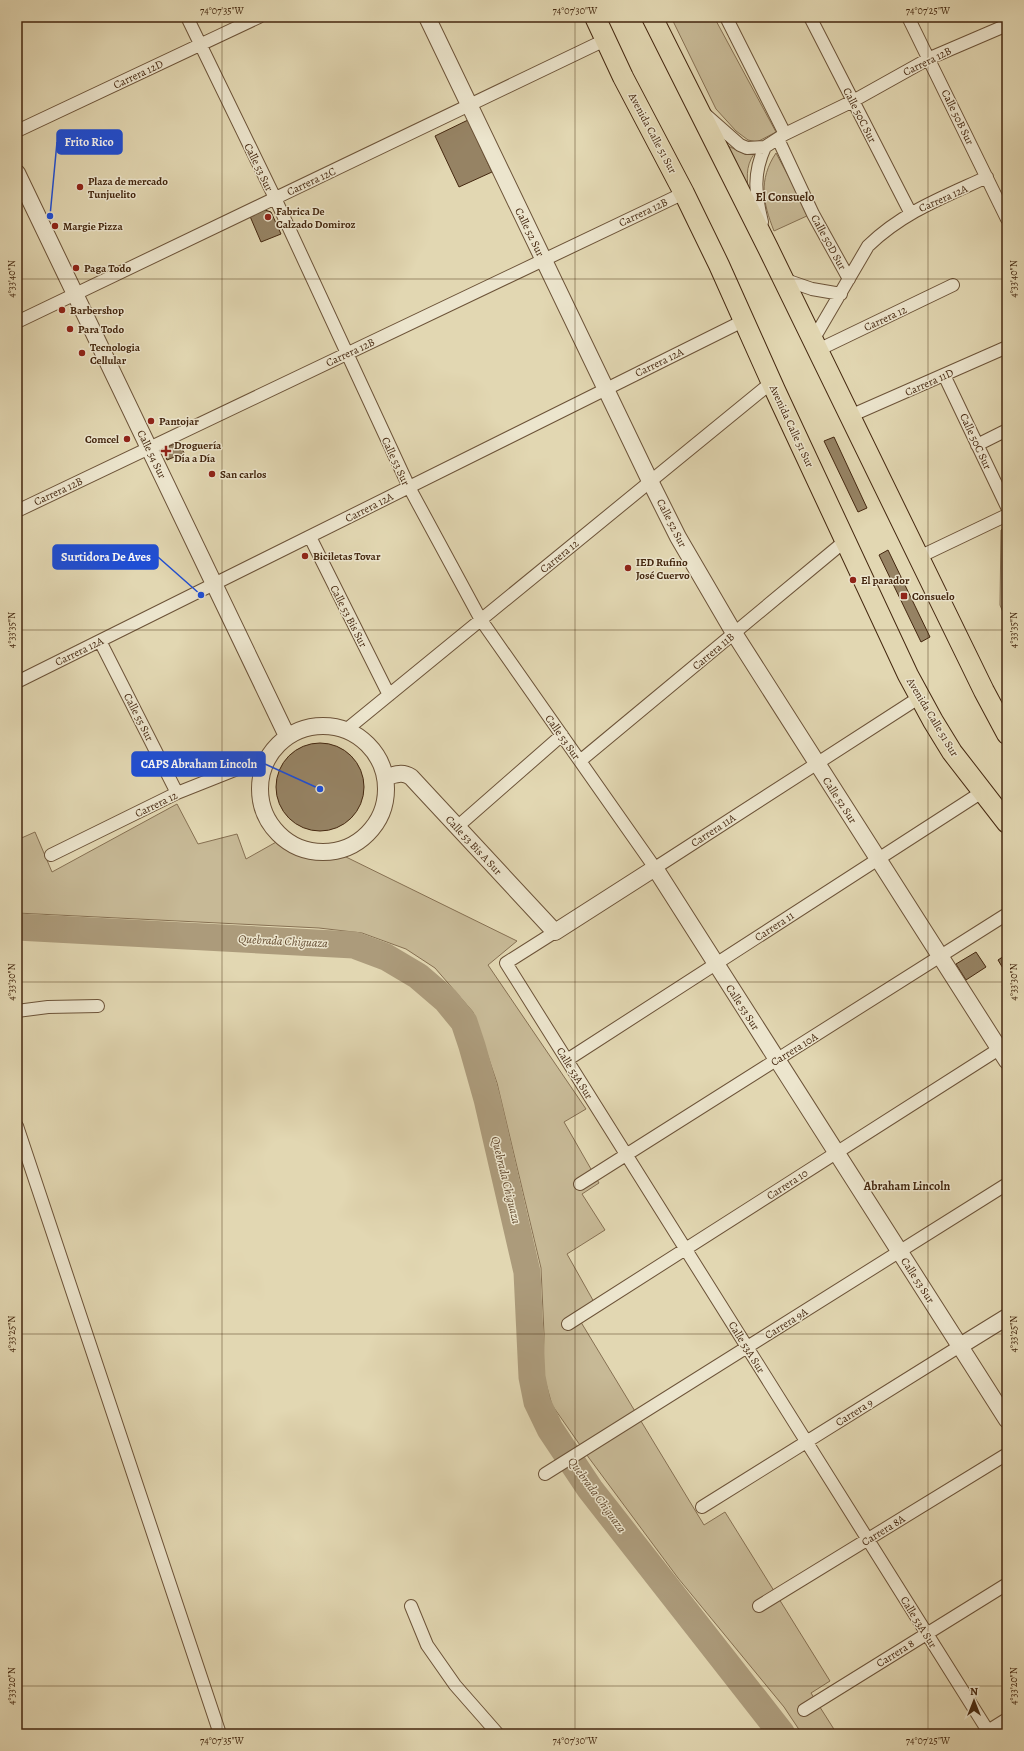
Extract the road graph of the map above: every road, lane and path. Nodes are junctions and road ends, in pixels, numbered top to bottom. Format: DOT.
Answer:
graph roads {
  1 [pos="187,17"];
  2 [pos="259,17"];
  3 [pos="426,17"];
  4 [pos="595,17"];
  5 [pos="652,17"];
  6 [pos="726,17"];
  7 [pos="810,17"];
  8 [pos="908,17"];
  9 [pos="1005,17"];
  10 [pos="1007,20"];
  11 [pos="1007,25"];
  12 [pos="605,40"];
  13 [pos="200,44"];
  14 [pos="930,58"];
  15 [pos="853,101"];
  16 [pos="469,105"];
  17 [pos="697,107"];
  18 [pos="17,131"];
  19 [pos="781,137"];
  20 [pos="765,147"];
  21 [pos="17,172"];
  22 [pos="987,178"];
  23 [pos="684,193"];
  24 [pos="275,198"];
  25 [pos="910,212"];
  26 [pos="1007,218"];
  27 [pos="768,248"];
  28 [pos="544,260"];
  29 [pos="783,279"];
  30 [pos="849,279"];
  31 [pos="953,285"];
  32 [pos="75,293"];
  33 [pos="841,294"];
  34 [pos="743,321"];
  35 [pos="17,322"];
  36 [pos="815,345"];
  37 [pos="1007,347"];
  38 [pos="347,354"];
  39 [pos="944,375"];
  40 [pos="772,382"];
  41 [pos="606,389"];
  42 [pos="850,416"];
  43 [pos="1007,430"];
  44 [pos="977,444"];
  45 [pos="149,448"];
  46 [pos="650,481"];
  47 [pos="408,487"];
  48 [pos="1007,507"];
  49 [pos="17,511"];
  50 [pos="1007,515"];
  51 [pos="310,537"];
  52 [pos="845,541"];
  53 [pos="919,557"];
  54 [pos="214,584"];
  55 [pos="481,620"];
  56 [pos="734,633"];
  57 [pos="100,641"];
  58 [pos="17,682"];
  59 [pos="389,695"];
  60 [pos="920,697"];
  61 [pos="346,730"];
  62 [pos="1007,734"];
  63 [pos="562,735"];
  64 [pos="287,736"];
  65 [pos="580,761"];
  66 [pos="817,764"];
  67 [pos="264,765"];
  68 [pos="386,777"];
  69 [pos="982,792"];
  70 [pos="177,793"];
  71 [pos="1007,823"];
  72 [pos="457,827"];
  73 [pos="51,856"];
  74 [pos="878,859"];
  75 [pos="655,868"];
  76 [pos="1007,914"];
  77 [pos="555,932"];
  78 [pos="940,957"];
  79 [pos="506,963"];
  80 [pos="716,964"];
  81 [pos="98,1006"];
  82 [pos="17,1011"];
  83 [pos="1004,1051"];
  84 [pos="777,1059"];
  85 [pos="567,1060"];
  86 [pos="17,1126"];
  87 [pos="837,1152"];
  88 [pos="626,1155"];
  89 [pos="580,1184"];
  90 [pos="1007,1184"];
  91 [pos="685,1249"];
  92 [pos="900,1251"];
  93 [pos="1007,1317"];
  94 [pos="568,1324"];
  95 [pos="960,1346"];
  96 [pos="747,1347"];
  97 [pos="1007,1420"];
  98 [pos="806,1442"];
  99 [pos="1007,1454"];
  100 [pos="548,1472"];
  101 [pos="702,1507"];
  102 [pos="867,1539"];
  103 [pos="1007,1584"];
  104 [pos="411,1606"];
  105 [pos="759,1606"];
  106 [pos="926,1634"];
  107 [pos="804,1710"];
  108 [pos="1007,1719"];
  109 [pos="986,1733"];
  110 [pos="220,1734"];
  111 [pos="498,1734"];
  1 -- 13 [label="street, Calle 53 Sur"];
  2 -- 13 [label="street, Carrera 12D"];
  3 -- 16 [label="street, Calle 52 Sur"];
  4 -- 12 [label="main road, Avenida Calle 51 Sur"];
  5 -- 17 [label="main road"];
  6 -- 19 [label="street, Calle 50D Sur"];
  7 -- 15 [label="street, Calle 50C Sur"];
  8 -- 14 [label="street, Calle 50B Sur"];
  9 -- 10 [label="street"];
  11 -- 14 [label="street, Carrera 12B"];
  12 -- 16 [label="street, Carrera 12C"];
  12 -- 23 [label="main road, Avenida Calle 51 Sur"];
  13 -- 18 [label="street, Carrera 12D"];
  13 -- 24 [label="street, Calle 53 Sur"];
  14 -- 15 [label="street, Carrera 12B"];
  14 -- 22 [label="street, Calle 50B Sur"];
  15 -- 19 [label="street, Carrera 12B"];
  15 -- 25 [label="street, Calle 50C Sur"];
  16 -- 24 [label="street, Carrera 12C"];
  16 -- 28 [label="street, Calle 52 Sur"];
  17 -- 20 [label="street"];
  17 -- 27 [label="main road"];
  19 -- 20 [label="street, Carrera 12B"];
  19 -- 30 [label="street, Calle 50D Sur"];
  20 -- 27 [label="street"];
  21 -- 32 [label="street, Calle 54 Sur"];
  22 -- 25 [label="street, Carrera 12A"];
  22 -- 26 [label="street, Calle 50B Sur"];
  23 -- 28 [label="street, Carrera 12B"];
  23 -- 34 [label="main road, Avenida Calle 51 Sur"];
  24 -- 32 [label="street, Carrera 12C"];
  24 -- 38 [label="street, Calle 53 Sur"];
  25 -- 30 [label="street, Carrera 12A"];
  27 -- 29 [label="main road"];
  28 -- 38 [label="street, Carrera 12B"];
  28 -- 41 [label="street, Calle 52 Sur"];
  29 -- 33 [label="street"];
  29 -- 36 [label="main road"];
  30 -- 33 [label="street, Carrera 12A"];
  31 -- 36 [label="street, Carrera 12"];
  32 -- 35 [label="street, Carrera 12C"];
  32 -- 45 [label="street, Calle 54 Sur"];
  33 -- 36 [label="street, Carrera 12A"];
  34 -- 40 [label="main road, Avenida Calle 51 Sur"];
  34 -- 41 [label="street, Carrera 12A"];
  36 -- 42 [label="main road"];
  37 -- 39 [label="street, Carrera 11D"];
  38 -- 45 [label="street, Carrera 12B"];
  38 -- 47 [label="street, Calle 53 Sur"];
  39 -- 42 [label="street, Carrera 11D"];
  39 -- 44 [label="street, Calle 50C Sur"];
  40 -- 46 [label="street, Carrera 12"];
  40 -- 52 [label="main road, Avenida Calle 51 Sur"];
  41 -- 46 [label="street, Calle 52 Sur"];
  41 -- 47 [label="street, Carrera 12A"];
  42 -- 53 [label="main road"];
  43 -- 44 [label="street"];
  44 -- 48 [label="street, Calle 50C Sur"];
  45 -- 49 [label="street, Carrera 12B"];
  45 -- 54 [label="street, Calle 54 Sur"];
  46 -- 55 [label="street, Carrera 12"];
  46 -- 56 [label="street, Calle 52 Sur"];
  47 -- 51 [label="street, Carrera 12A"];
  47 -- 55 [label="street, Calle 53 Sur"];
  50 -- 53 [label="street"];
  51 -- 54 [label="street, Carrera 12A"];
  51 -- 59 [label="street, Calle 53 Bis Sur"];
  52 -- 56 [label="street, Carrera 11B"];
  52 -- 60 [label="main road, Avenida Calle 51 Sur"];
  53 -- 62 [label="main road"];
  54 -- 57 [label="street, Carrera 12A"];
  54 -- 64 [label="street, Calle 54 Sur"];
  55 -- 59 [label="street, Carrera 12"];
  55 -- 63 [label="street, Calle 53 Sur"];
  56 -- 65 [label="street, Carrera 11B"];
  56 -- 66 [label="street, Calle 52 Sur"];
  57 -- 58 [label="street, Carrera 12A"];
  57 -- 70 [label="street, Calle 55 Sur"];
  59 -- 61 [label="street, Carrera 12"];
  60 -- 66 [label="street, Carrera 11A"];
  60 -- 69 [label="main road, Avenida Calle 51 Sur"];
  61 -- 64 [label="street"];
  61 -- 68 [label="street"];
  63 -- 65 [label="street, Calle 53 Sur"];
  63 -- 72 [label="street"];
  64 -- 67 [label="street"];
  65 -- 75 [label="street, Calle 53 Sur"];
  66 -- 74 [label="street, Calle 52 Sur"];
  66 -- 75 [label="street, Carrera 11A"];
  67 -- 68 [label="street"];
  67 -- 70 [label="street, Carrera 12"];
  68 -- 72 [label="street, Calle 53 Bis A Sur"];
  69 -- 71 [label="main road, Avenida Calle 51 Sur"];
  69 -- 74 [label="street, Carrera 11"];
  70 -- 73 [label="street, Carrera 12"];
  72 -- 77 [label="street, Calle 53 Bis A Sur"];
  74 -- 78 [label="street, Calle 52 Sur"];
  74 -- 80 [label="street, Carrera 11"];
  75 -- 77 [label="street, Carrera 11A"];
  75 -- 80 [label="street, Calle 53 Sur"];
  76 -- 78 [label="street, Carrera 10A"];
  77 -- 79 [label="street, Carrera 11A"];
  78 -- 83 [label="street, Calle 52 Sur"];
  78 -- 84 [label="street, Carrera 10A"];
  79 -- 85 [label="street, Calle 53A Sur"];
  80 -- 84 [label="street, Calle 53 Sur"];
  80 -- 85 [label="street, Carrera 11"];
  81 -- 82 [label="street"];
  83 -- 87 [label="street, Carrera 10"];
  84 -- 87 [label="street, Calle 53 Sur"];
  84 -- 88 [label="street, Carrera 10A"];
  85 -- 88 [label="street, Calle 53A Sur"];
  86 -- 110 [label="street"];
  87 -- 91 [label="street, Carrera 10"];
  87 -- 92 [label="street, Calle 53 Sur"];
  88 -- 89 [label="street, Carrera 10A"];
  88 -- 91 [label="street, Calle 53A Sur"];
  90 -- 92 [label="street, Carrera 9A"];
  91 -- 94 [label="street, Carrera 10"];
  91 -- 96 [label="street, Calle 53A Sur"];
  92 -- 95 [label="street, Calle 53 Sur"];
  92 -- 96 [label="street, Carrera 9A"];
  93 -- 95 [label="street, Carrera 9"];
  95 -- 97 [label="street, Calle 53 Sur"];
  95 -- 98 [label="street, Carrera 9"];
  96 -- 98 [label="street, Calle 53A Sur"];
  96 -- 100 [label="street, Carrera 9A"];
  98 -- 101 [label="street, Carrera 9"];
  98 -- 102 [label="street, Calle 53A Sur"];
  99 -- 102 [label="street, Carrera 8A"];
  102 -- 105 [label="street, Carrera 8A"];
  102 -- 106 [label="street, Calle 53A Sur"];
  103 -- 106 [label="street, Carrera 8"];
  104 -- 111 [label="street"];
  106 -- 107 [label="street, Carrera 8"];
  106 -- 109 [label="street, Calle 53A Sur"];
  108 -- 109 [label="street"];
}
